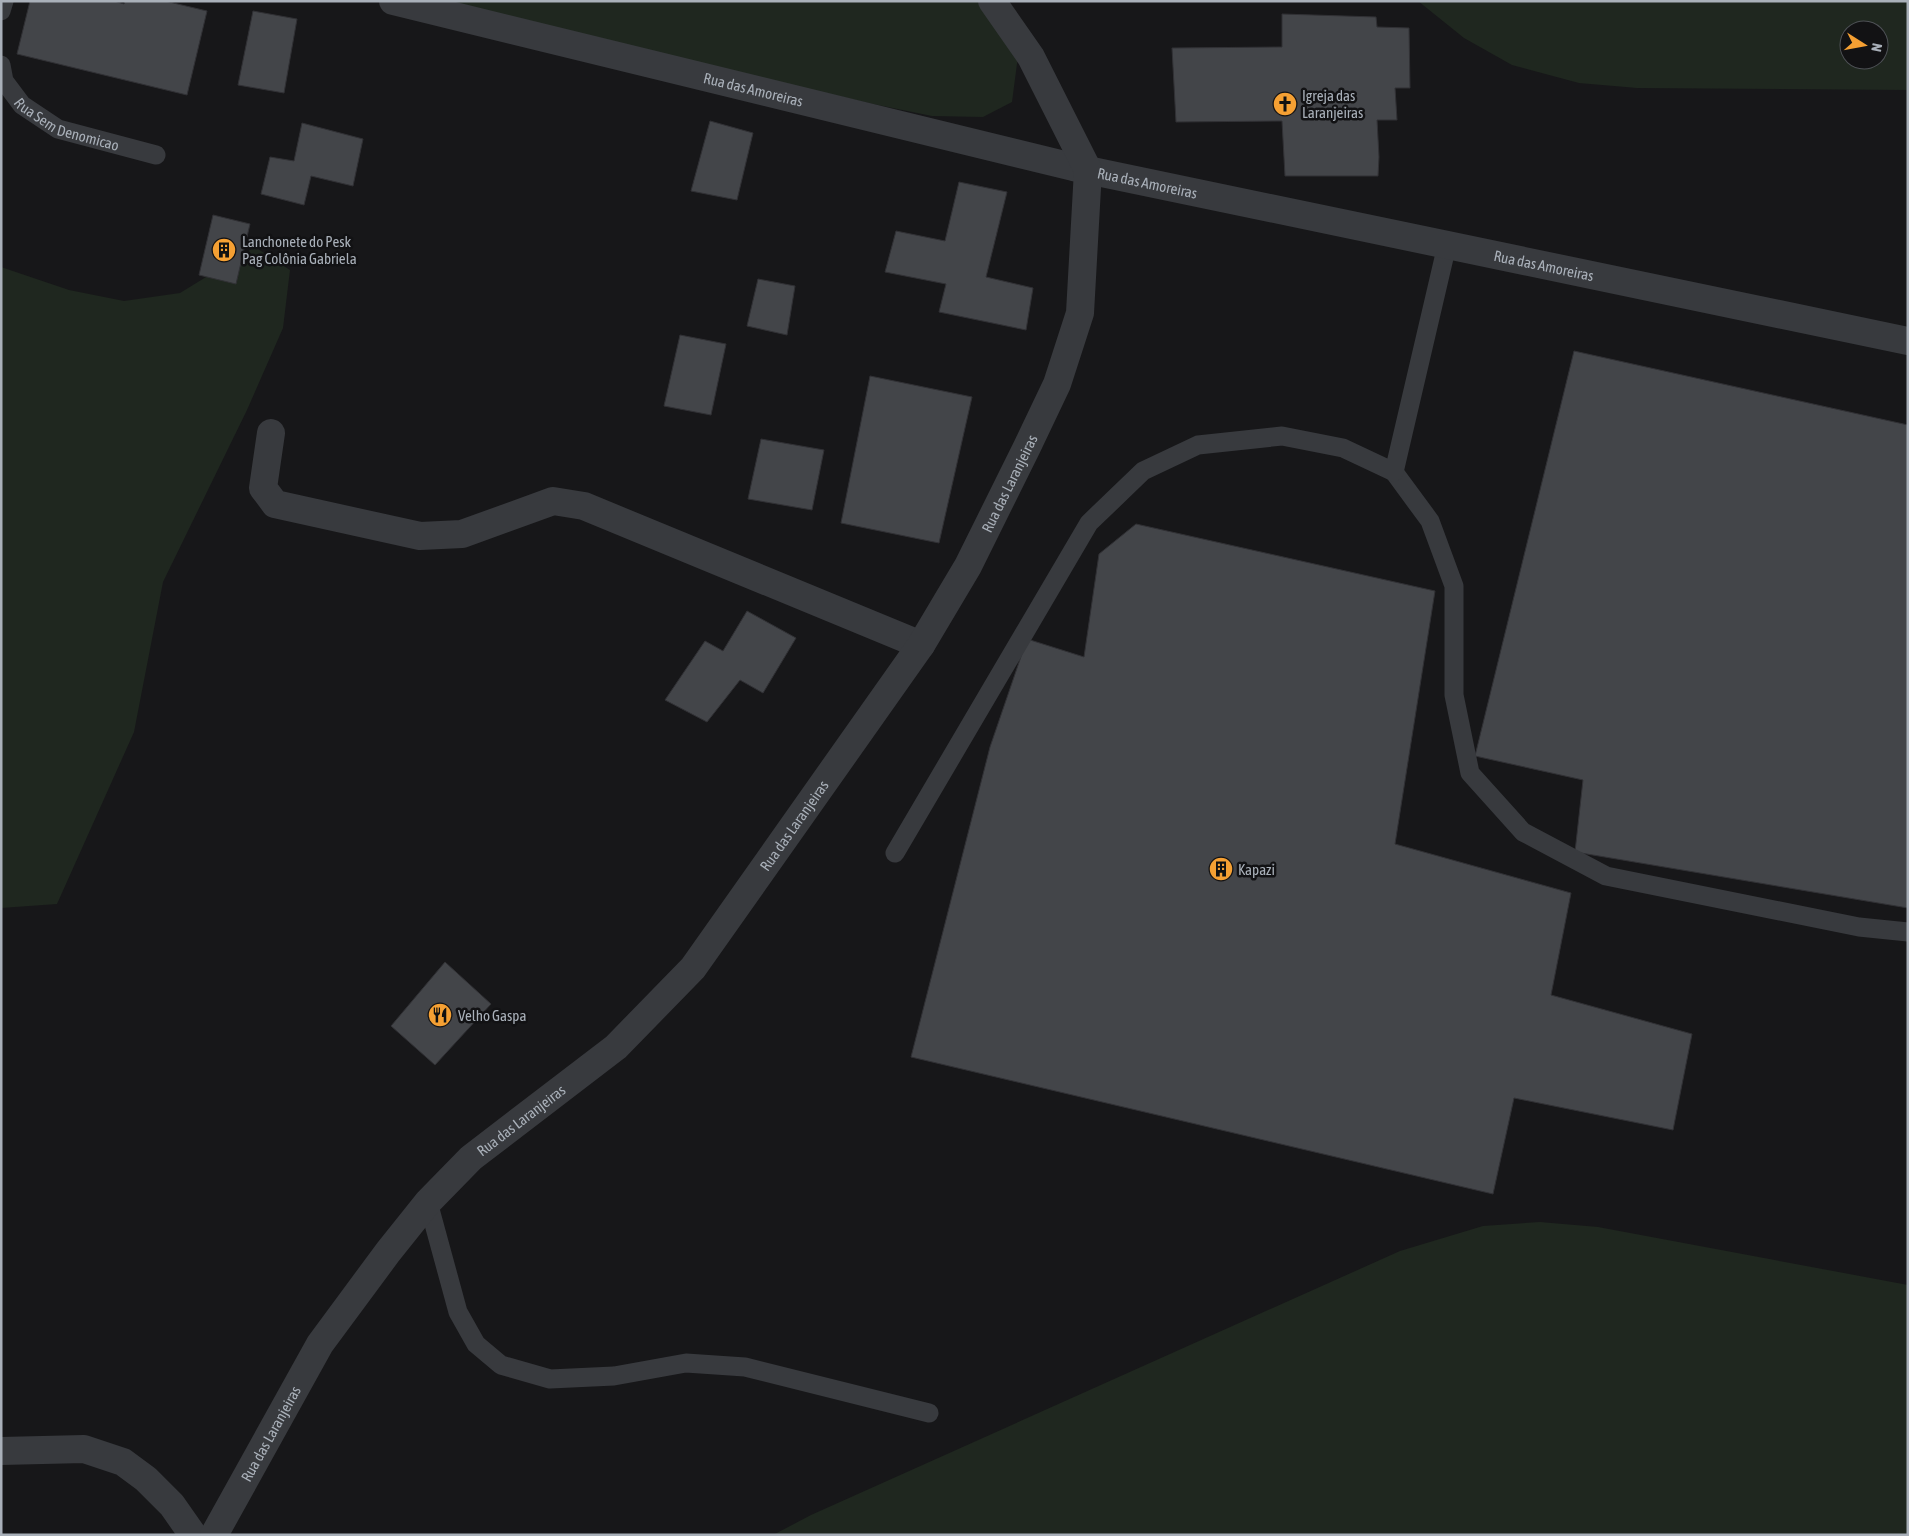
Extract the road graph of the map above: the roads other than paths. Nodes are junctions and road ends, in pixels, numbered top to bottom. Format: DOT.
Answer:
graph roads {
  1 [pos="4,1"];
  2 [pos="393,1"];
  3 [pos="992,1"];
  4 [pos="1,11"];
  5 [pos="1,65"];
  6 [pos="156,155"];
  7 [pos="1088,170"];
  8 [pos="1447,245"];
  9 [pos="1908,341"];
  10 [pos="271,433"];
  11 [pos="1394,472"];
  12 [pos="921,645"];
  13 [pos="894,852"];
  14 [pos="1908,932"];
  15 [pos="428,1202"];
  16 [pos="929,1414"];
  17 [pos="1,1451"];
  18 [pos="193,1535"];
  19 [pos="214,1535"];
  1 -- 4 [label="lane"];
  2 -- 7 [label="street, Rua das Amoreiras"];
  3 -- 7 [label="street, Rua das Laranjeiras"];
  5 -- 6 [label="lane, Rua Sem Denomicao"];
  7 -- 8 [label="street, Rua das Amoreiras"];
  7 -- 12 [label="street, Rua das Laranjeiras"];
  8 -- 9 [label="street, Rua das Amoreiras"];
  8 -- 11 [label="lane"];
  10 -- 12 [label="street"];
  11 -- 13 [label="lane"];
  11 -- 14 [label="lane"];
  12 -- 15 [label="street, Rua das Laranjeiras"];
  15 -- 16 [label="lane"];
  15 -- 19 [label="street, Rua das Laranjeiras"];
  17 -- 18 [label="street"];
}
